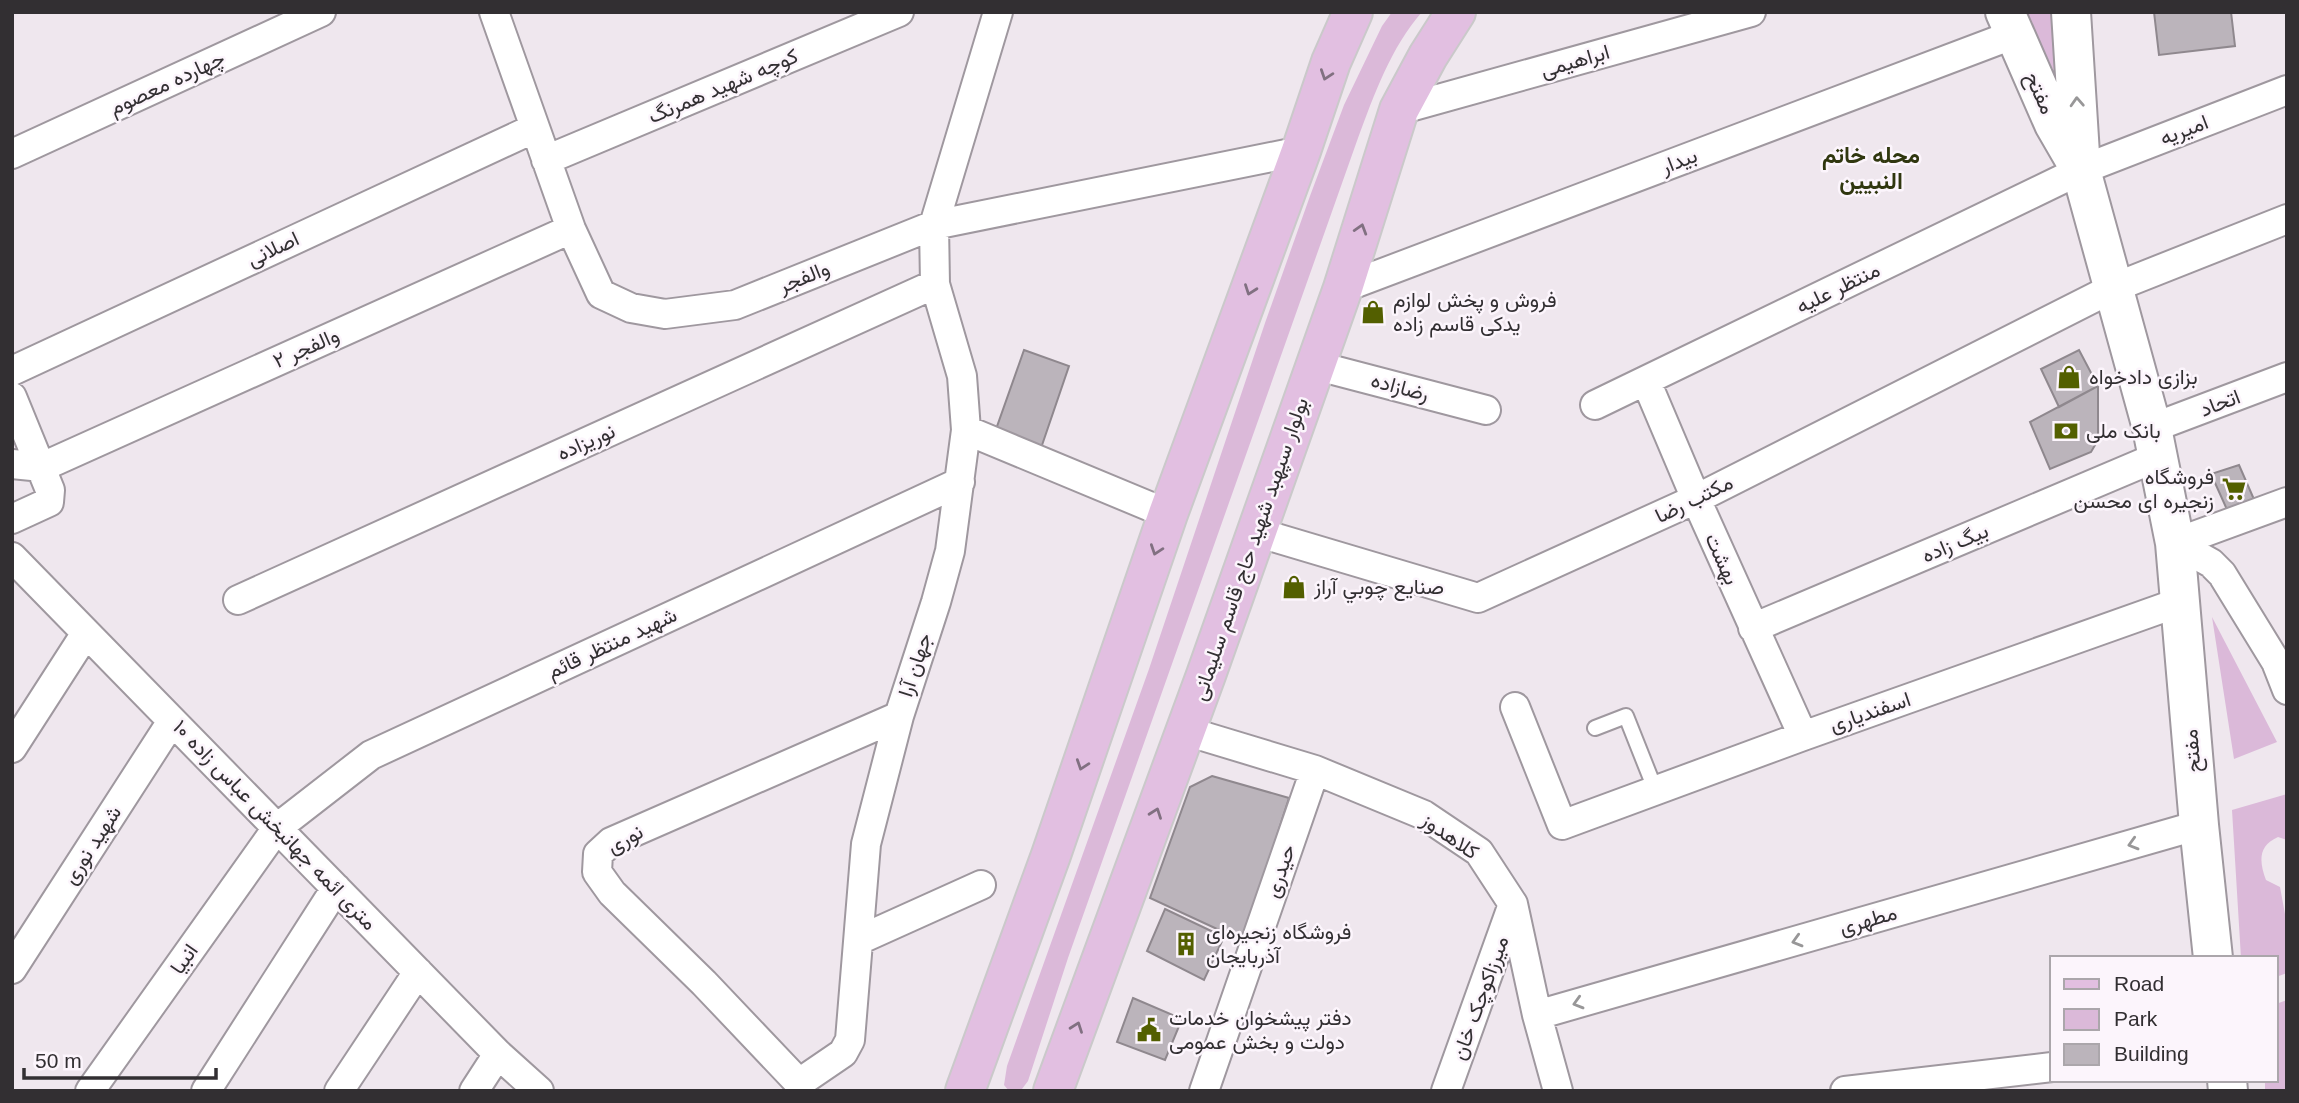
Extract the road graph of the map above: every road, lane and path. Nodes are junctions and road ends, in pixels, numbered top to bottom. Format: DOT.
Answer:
graph roads {
  1 [pos="321,12"];
  2 [pos="494,12"];
  3 [pos="899,12"];
  4 [pos="998,12"];
  5 [pos="1353,12"];
  6 [pos="1456,12"];
  7 [pos="1751,12"];
  8 [pos="2071,12"];
  9 [pos="2010,23"];
  10 [pos="2287,90"];
  11 [pos="1399,110"];
  12 [pos="535,128"];
  13 [pos="1301,151"];
  14 [pos="12,154"];
  15 [pos="546,160"];
  16 [pos="2081,170"];
  17 [pos="2287,219"];
  18 [pos="934,225"];
  19 [pos="571,229"];
  20 [pos="935,284"];
  21 [pos="1343,288"];
  22 [pos="2113,288"];
  23 [pos="1314,365"];
  24 [pos="12,371"];
  25 [pos="2287,377"];
  26 [pos="1646,381"];
  27 [pos="12,397"];
  28 [pos="1595,405"];
  29 [pos="1486,410"];
  30 [pos="966,430"];
  31 [pos="2155,442"];
  32 [pos="12,464"];
  33 [pos="41,467"];
  34 [pos="960,482"];
  35 [pos="1696,499"];
  36 [pos="2287,502"];
  37 [pos="1168,514"];
  38 [pos="2248,516"];
  39 [pos="12,519"];
  40 [pos="1256,532"];
  41 [pos="2175,543"];
  42 [pos="12,557"];
  43 [pos="2222,574"];
  44 [pos="238,600"];
  45 [pos="2180,602"];
  46 [pos="1753,628"];
  47 [pos="86,633"];
  48 [pos="2281,660"];
  49 [pos="2287,690"];
  50 [pos="1515,707"];
  51 [pos="899,716"];
  52 [pos="172,721"];
  53 [pos="1595,728"];
  54 [pos="1186,732"];
  55 [pos="1803,736"];
  56 [pos="12,748"];
  57 [pos="1315,770"];
  58 [pos="1655,789"];
  59 [pos="2199,825"];
  60 [pos="277,828"];
  61 [pos="981,885"];
  62 [pos="336,888"];
  63 [pos="1513,904"];
  64 [pos="859,940"];
  65 [pos="2213,956"];
  66 [pos="12,969"];
  67 [pos="418,972"];
  68 [pos="1537,1015"];
  69 [pos="498,1054"];
  70 [pos="2050,1067"];
  71 [pos="801,1088"];
  72 [pos="90,1091"];
  73 [pos="206,1091"];
  74 [pos="339,1091"];
  75 [pos="474,1091"];
  76 [pos="539,1091"];
  77 [pos="965,1091"];
  78 [pos="1053,1091"];
  79 [pos="1204,1091"];
  80 [pos="1446,1091"];
  81 [pos="1558,1091"];
  82 [pos="1848,1091"];
  1 -- 14 [label="street, چهارده معصوم"];
  2 -- 12 [label="street, والفجر"];
  3 -- 15 [label="street, کوچه شهید همرنگ"];
  4 -- 18 [label="street, جهان آرا"];
  5 -- 13 [label="main road, one-way"];
  6 -- 11 [label="main road, بولوار سپهبد شهید حاج قاسم سلیمانی"];
  7 -- 11 [label="street, ابراهیمی"];
  16 -- 8 [label="main road, مفتح, one-way"];
  9 -- 16 [label="main road, مفتح"];
  9 -- 21 [label="street, بیدار"];
  10 -- 16 [label="street, امیریه"];
  21 -- 11 [label="main road, بولوار سپهبد شهید حاج قاسم سلیمانی, one-way"];
  12 -- 15 [label="street, والفجر"];
  12 -- 24 [label="street, اصلانی"];
  13 -- 18 [label="street, والفجر"];
  13 -- 37 [label="main road, one-way"];
  15 -- 19 [label="street, والفجر"];
  16 -- 22 [label="main road, مفتح"];
  16 -- 26 [label="street, منتظر علیه"];
  17 -- 22 [label="street, مکتب رضا"];
  18 -- 19 [label="street, والفجر"];
  18 -- 20 [label="street, جهان آرا"];
  19 -- 33 [label="street, والفجر ۲"];
  20 -- 30 [label="street, جهان آرا"];
  20 -- 44 [label="street, نوریزاده"];
  21 -- 23 [label="main road, بولوار سپهبد شهید حاج قاسم سلیمانی"];
  22 -- 31 [label="main road, مفتح"];
  22 -- 35 [label="street, مکتب رضا"];
  23 -- 29 [label="street, رضازاده"];
  23 -- 40 [label="main road, بولوار سپهبد شهید حاج قاسم سلیمانی"];
  25 -- 31 [label="street, اتحاد"];
  26 -- 28 [label="street, منتظر علیه"];
  26 -- 35 [label="street, بهشت"];
  27 -- 33 [label="street"];
  30 -- 34 [label="street, جهان آرا"];
  30 -- 37 [label="street"];
  31 -- 41 [label="main road, مفتح"];
  31 -- 46 [label="street, بیگ زاده"];
  32 -- 33 [label="street"];
  33 -- 39 [label="street"];
  34 -- 51 [label="street, جهان آرا"];
  34 -- 60 [label="street, شهید منتظر قائم"];
  35 -- 40 [label="street, مکتب رضا"];
  35 -- 46 [label="street, بهشت"];
  36 -- 38 [label="street"];
  37 -- 77 [label="main road, one-way"];
  38 -- 41 [label="street"];
  38 -- 43 [label="street"];
  40 -- 54 [label="main road, بولوار سپهبد شهید حاج قاسم سلیمانی"];
  41 -- 43 [label="street"];
  41 -- 45 [label="main road, مفتح"];
  42 -- 47 [label="street, ۱۰ متری ائمه جهانبخش عباس زاده"];
  43 -- 48 [label="street"];
  45 -- 55 [label="street, اسفندیاری"];
  45 -- 59 [label="main road, مفتح"];
  46 -- 55 [label="street, بهشت"];
  47 -- 52 [label="street, ۱۰ متری ائمه جهانبخش عباس زاده"];
  47 -- 56 [label="street"];
  48 -- 49 [label="street"];
  50 -- 58 [label="street, اسفندیاری"];
  51 -- 64 [label="street, جهان آرا"];
  51 -- 71 [label="street, نوری"];
  52 -- 60 [label="street, ۱۰ متری ائمه جهانبخش عباس زاده"];
  52 -- 66 [label="street, شهید نوری"];
  53 -- 58 [label="lane"];
  54 -- 57 [label="street, کلاهدوز"];
  78 -- 54 [label="main road, بولوار سپهبد شهید حاج قاسم سلیمانی, one-way"];
  55 -- 58 [label="street, اسفندیاری"];
  57 -- 63 [label="street, کلاهدوز"];
  57 -- 79 [label="street, حیدری"];
  59 -- 65 [label="main road, مفتح"];
  59 -- 68 [label="street, مطهری, one-way"];
  60 -- 62 [label="street, ۱۰ متری ائمه جهانبخش عباس زاده"];
  60 -- 72 [label="street, انبیا"];
  61 -- 64 [label="street"];
  62 -- 67 [label="street, ۱۰ متری ائمه جهانبخش عباس زاده"];
  62 -- 73 [label="street"];
  63 -- 68 [label="street, کلاهدوز"];
  63 -- 80 [label="street, میرزاکوچک خان"];
  64 -- 71 [label="street, جهان آرا"];
  67 -- 69 [label="street, ۱۰ متری ائمه جهانبخش عباس زاده"];
  67 -- 74 [label="street"];
  68 -- 81 [label="street, کلاهدوز"];
  69 -- 75 [label="street"];
  69 -- 76 [label="street, ۱۰ متری ائمه جهانبخش عباس زاده"];
  70 -- 82 [label="street"];
}
